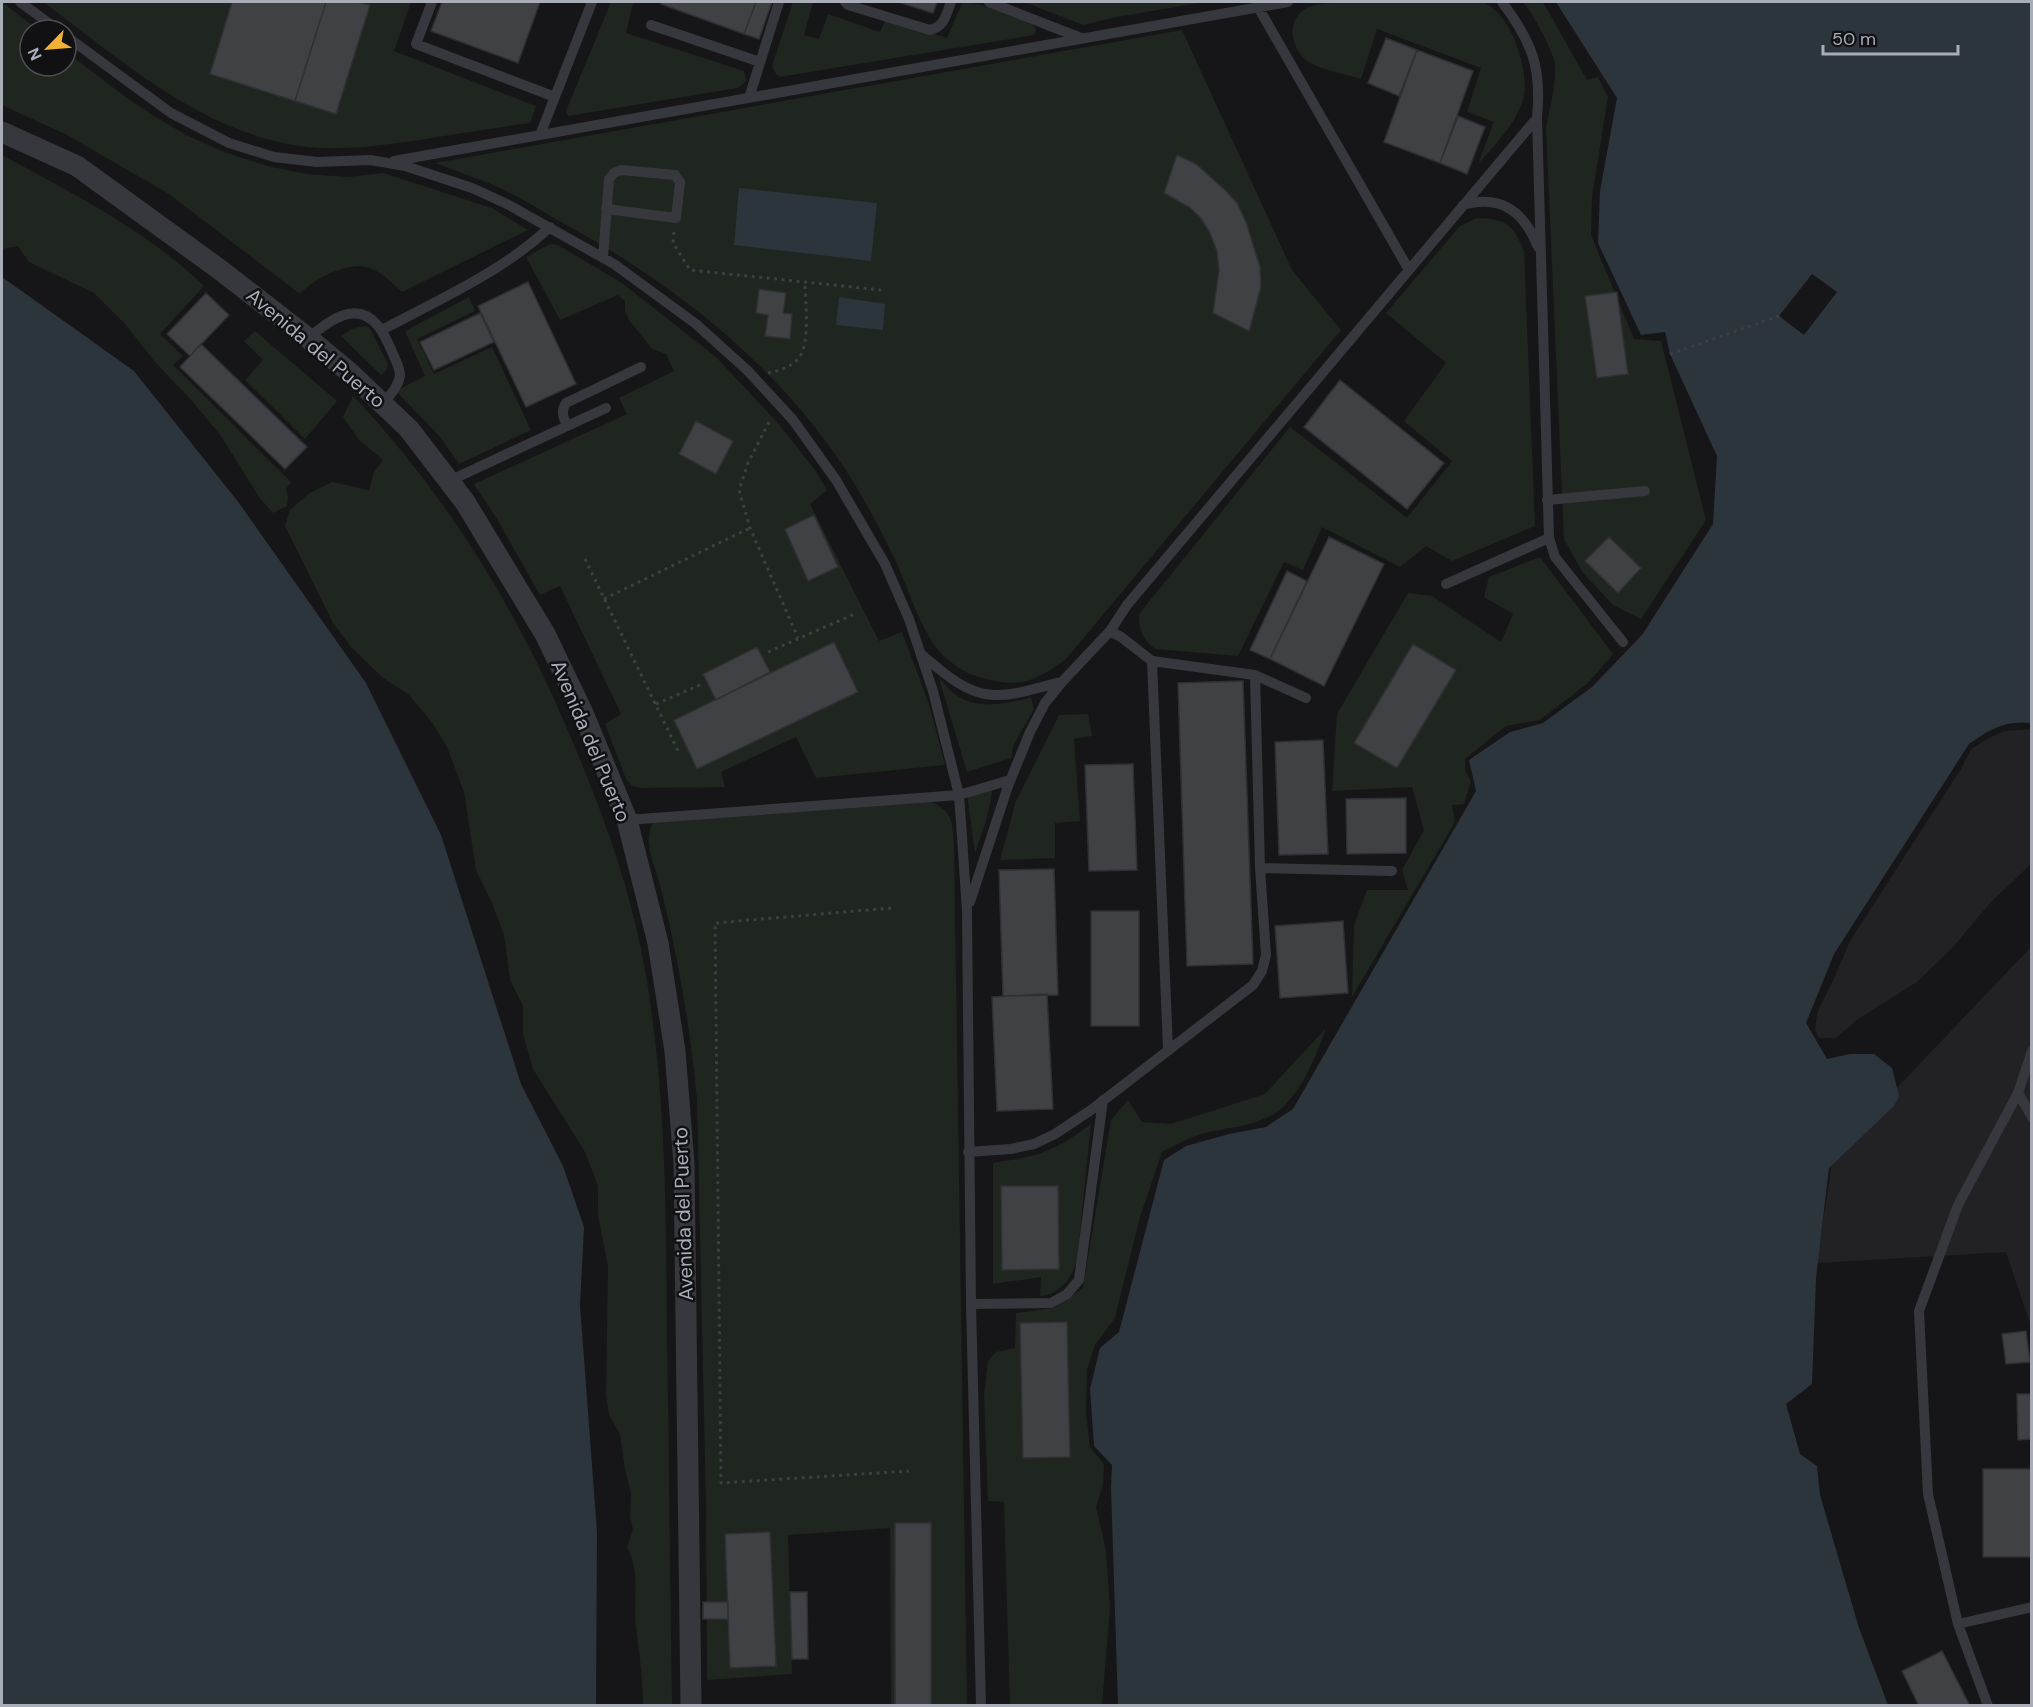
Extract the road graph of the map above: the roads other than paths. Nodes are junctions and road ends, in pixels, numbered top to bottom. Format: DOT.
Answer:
graph roads {
  1 [pos="20,2"];
  2 [pos="432,2"];
  3 [pos="592,2"];
  4 [pos="779,2"];
  5 [pos="845,2"];
  6 [pos="951,2"];
  7 [pos="989,2"];
  8 [pos="1288,2"];
  9 [pos="1502,2"];
  10 [pos="1258,7"];
  11 [pos="42,18"];
  12 [pos="651,25"];
  13 [pos="1082,38"];
  14 [pos="78,45"];
  15 [pos="760,62"];
  16 [pos="555,97"];
  17 [pos="749,98"];
  18 [pos="1537,118"];
  19 [pos="2,132"];
  20 [pos="540,135"];
  21 [pos="388,162"];
  22 [pos="1463,206"];
  23 [pos="606,209"];
  24 [pos="550,227"];
  25 [pos="1541,253"];
  26 [pos="603,258"];
  27 [pos="1408,270"];
  28 [pos="382,330"];
  29 [pos="308,338"];
  30 [pos="641,367"];
  31 [pos="383,404"];
  32 [pos="606,408"];
  33 [pos="567,426"];
  34 [pos="449,481"];
  35 [pos="1645,491"];
  36 [pos="1547,500"];
  37 [pos="1549,538"];
  38 [pos="1446,584"];
  39 [pos="1110,631"];
  40 [pos="1623,642"];
  41 [pos="921,653"];
  42 [pos="1152,661"];
  43 [pos="1255,675"];
  44 [pos="1062,682"];
  45 [pos="1306,698"];
  46 [pos="1010,780"];
  47 [pos="959,795"];
  48 [pos="627,820"];
  49 [pos="1260,868"];
  50 [pos="1392,871"];
  51 [pos="967,911"];
  52 [pos="1168,1049"];
  53 [pos="2031,1051"];
  54 [pos="2018,1094"];
  55 [pos="1103,1100"];
  56 [pos="2031,1117"];
  57 [pos="968,1152"];
  58 [pos="971,1304"];
  59 [pos="2031,1606"];
  60 [pos="1958,1624"];
  61 [pos="691,1706"];
  62 [pos="981,1706"];
  63 [pos="1988,1706"];
  1 -- 11 [label="lane"];
  2 -- 16 [label="lane"];
  3 -- 16 [label="lane"];
  4 -- 15 [label="lane"];
  5 -- 6 [label="lane"];
  7 -- 13 [label="lane"];
  8 -- 10 [label="lane"];
  9 -- 18 [label="lane"];
  10 -- 13 [label="lane"];
  10 -- 27 [label="lane"];
  12 -- 15 [label="lane"];
  13 -- 17 [label="lane"];
  14 -- 21 [label="lane"];
  15 -- 17 [label="lane"];
  16 -- 20 [label="lane"];
  17 -- 20 [label="lane"];
  18 -- 22 [label="lane"];
  18 -- 25 [label="lane"];
  19 -- 29 [label="street, Avenida del Puerto"];
  20 -- 21 [label="lane"];
  21 -- 24 [label="lane"];
  22 -- 25 [label="lane"];
  22 -- 27 [label="lane"];
  23 -- 23 [label="lane"];
  23 -- 26 [label="lane"];
  24 -- 26 [label="lane"];
  24 -- 28 [label="lane"];
  25 -- 36 [label="lane"];
  26 -- 41 [label="lane"];
  27 -- 39 [label="lane"];
  28 -- 29 [label="lane"];
  28 -- 31 [label="lane"];
  29 -- 31 [label="street, Avenida del Puerto"];
  30 -- 33 [label="lane"];
  31 -- 34 [label="street, Avenida del Puerto"];
  32 -- 33 [label="lane"];
  33 -- 34 [label="lane"];
  34 -- 48 [label="street, Avenida del Puerto"];
  35 -- 36 [label="lane"];
  36 -- 37 [label="lane"];
  37 -- 38 [label="lane"];
  37 -- 40 [label="lane"];
  39 -- 42 [label="lane"];
  39 -- 44 [label="lane"];
  41 -- 44 [label="lane"];
  41 -- 47 [label="lane"];
  42 -- 43 [label="lane"];
  42 -- 52 [label="lane"];
  43 -- 45 [label="lane"];
  43 -- 49 [label="lane"];
  44 -- 46 [label="lane"];
  46 -- 47 [label="lane"];
  46 -- 51 [label="lane"];
  47 -- 48 [label="lane"];
  47 -- 51 [label="lane"];
  48 -- 61 [label="street, Avenida del Puerto"];
  49 -- 50 [label="lane"];
  49 -- 52 [label="lane"];
  51 -- 57 [label="lane"];
  52 -- 55 [label="lane"];
  53 -- 54 [label="lane"];
  54 -- 56 [label="lane"];
  54 -- 60 [label="lane"];
  55 -- 57 [label="lane"];
  55 -- 58 [label="lane"];
  57 -- 58 [label="lane"];
  58 -- 62 [label="lane"];
  59 -- 60 [label="lane"];
  60 -- 63 [label="lane"];
}
